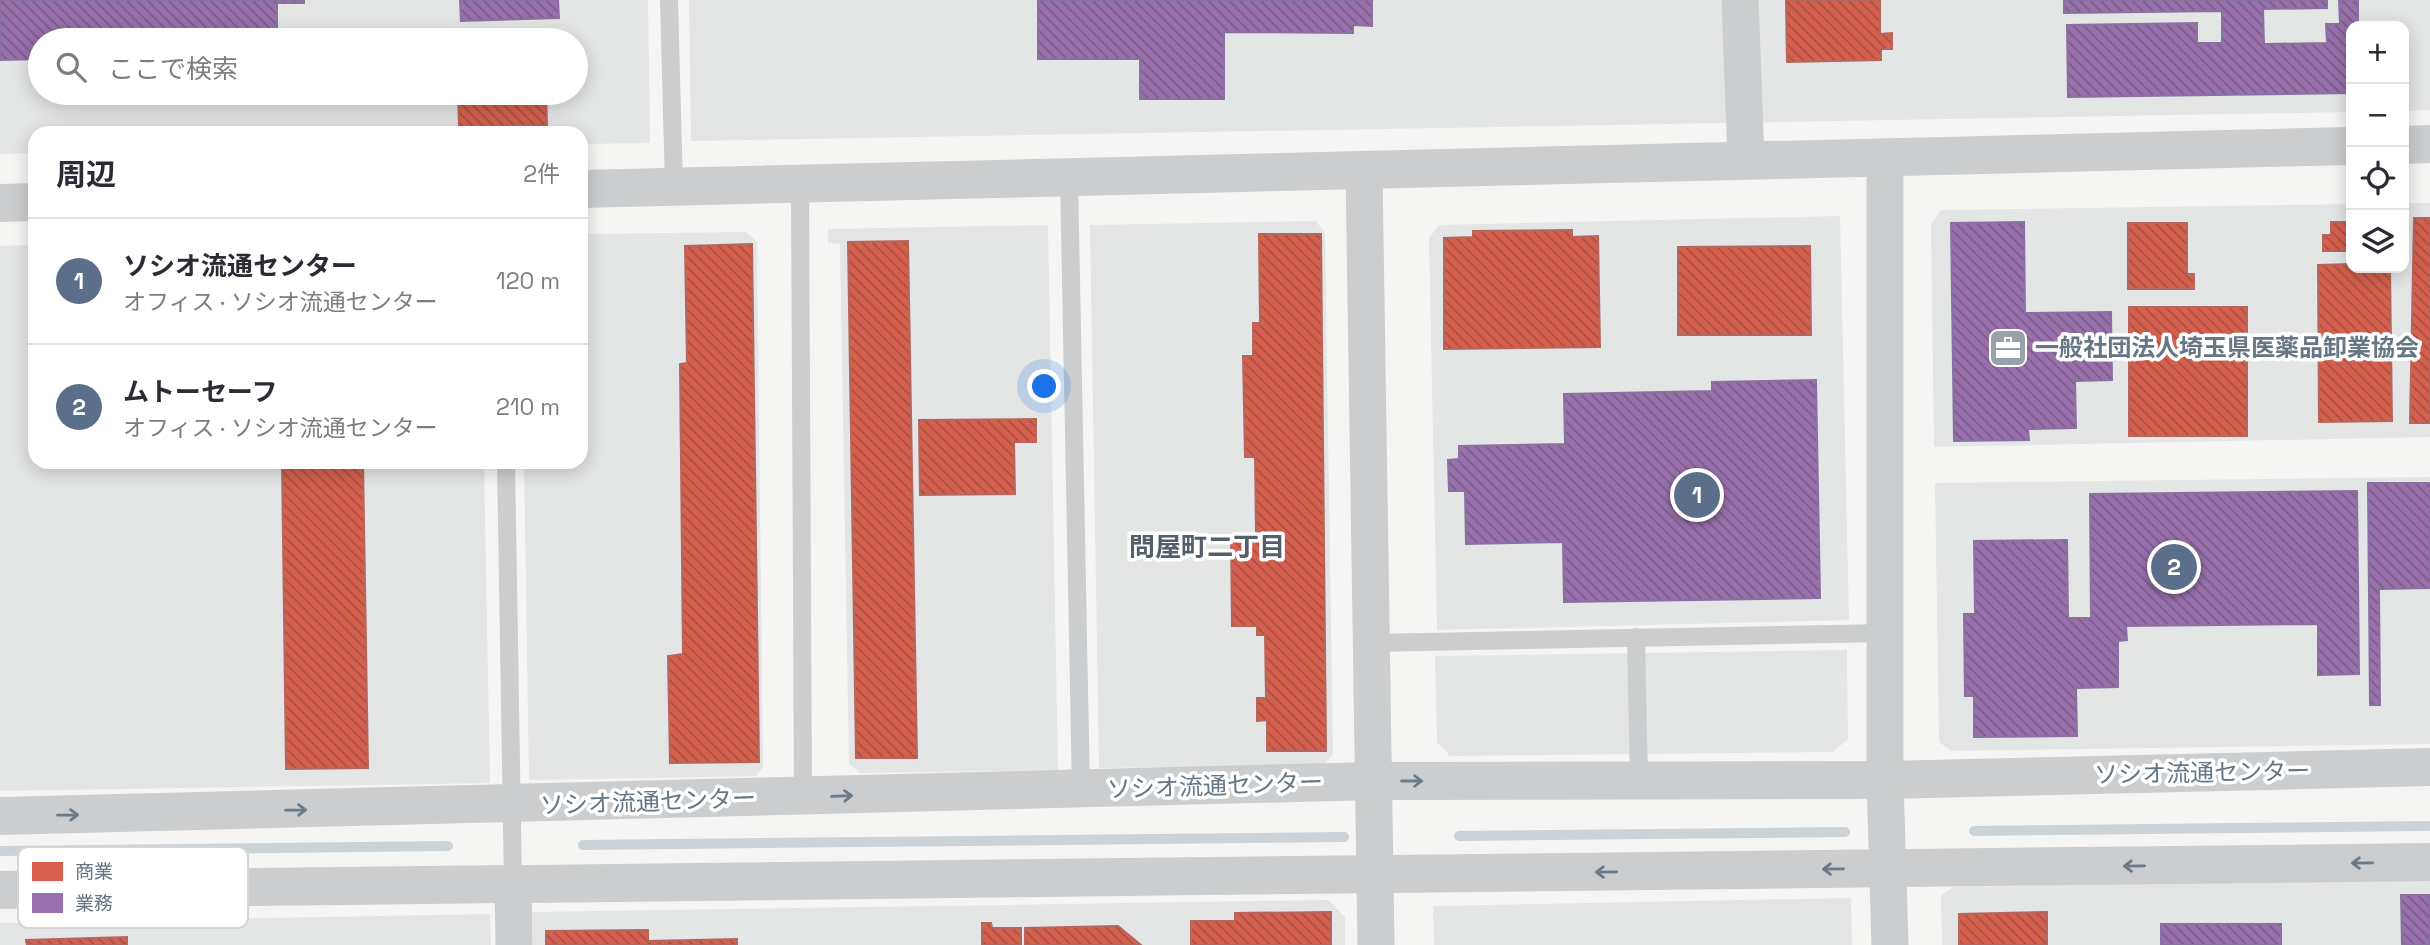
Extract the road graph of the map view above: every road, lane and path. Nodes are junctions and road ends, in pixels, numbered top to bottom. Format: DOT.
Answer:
graph roads {
  1 [pos="669,0"];
  2 [pos="1740,0"];
  3 [pos="2430,144"];
  4 [pos="2409,145"];
  5 [pos="2346,146"];
  6 [pos="1885,158"];
  7 [pos="1746,160"];
  8 [pos="1364,170"];
  9 [pos="1069,177"];
  10 [pos="800,184"];
  11 [pos="674,187"];
  12 [pos="588,189"];
  13 [pos="28,202"];
  14 [pos="0,203"];
  15 [pos="506,469"];
  16 [pos="1885,633"];
  17 [pos="1636,638"];
  18 [pos="1371,643"];
  19 [pos="2430,767"];
  20 [pos="1885,780"];
  21 [pos="1373,781"];
  22 [pos="1639,781"];
  23 [pos="1081,790"];
  24 [pos="803,797"];
  25 [pos="512,805"];
  26 [pos="0,816"];
  27 [pos="2430,862"];
  28 [pos="1887,869"];
  29 [pos="1375,874"];
  30 [pos="513,883"];
  31 [pos="248,887"];
  32 [pos="0,890"];
  33 [pos="18,890"];
  34 [pos="514,945"];
  35 [pos="1376,945"];
  36 [pos="1890,945"];
  1 -- 11 [label="lane"];
  2 -- 7 [label="street"];
  3 -- 4 [label="street"];
  5 -- 6 [label="street"];
  6 -- 7 [label="street"];
  6 -- 16 [label="street"];
  7 -- 8 [label="street"];
  8 -- 9 [label="street"];
  8 -- 18 [label="street"];
  9 -- 10 [label="street"];
  9 -- 23 [label="lane"];
  10 -- 11 [label="street"];
  10 -- 24 [label="lane"];
  11 -- 12 [label="street"];
  13 -- 14 [label="street"];
  15 -- 25 [label="lane"];
  16 -- 17 [label="lane"];
  16 -- 20 [label="street"];
  17 -- 18 [label="lane"];
  17 -- 22 [label="lane"];
  18 -- 21 [label="street"];
  19 -- 20 [label="street, ソシオ流通センター"];
  20 -- 22 [label="street, ソシオ流通センター"];
  20 -- 28 [label="street"];
  21 -- 22 [label="street, ソシオ流通センター, one-way"];
  21 -- 23 [label="street, ソシオ流通センター"];
  21 -- 29 [label="street"];
  24 -- 23 [label="street, ソシオ流通センター, one-way"];
  24 -- 25 [label="street, ソシオ流通センター"];
  26 -- 25 [label="street, ソシオ流通センター, one-way"];
  25 -- 30 [label="lane"];
  27 -- 28 [label="street, one-way"];
  28 -- 29 [label="street, one-way"];
  28 -- 36 [label="street"];
  29 -- 30 [label="street"];
  29 -- 35 [label="street"];
  30 -- 31 [label="street"];
  30 -- 34 [label="street"];
  32 -- 33 [label="street"];
}
